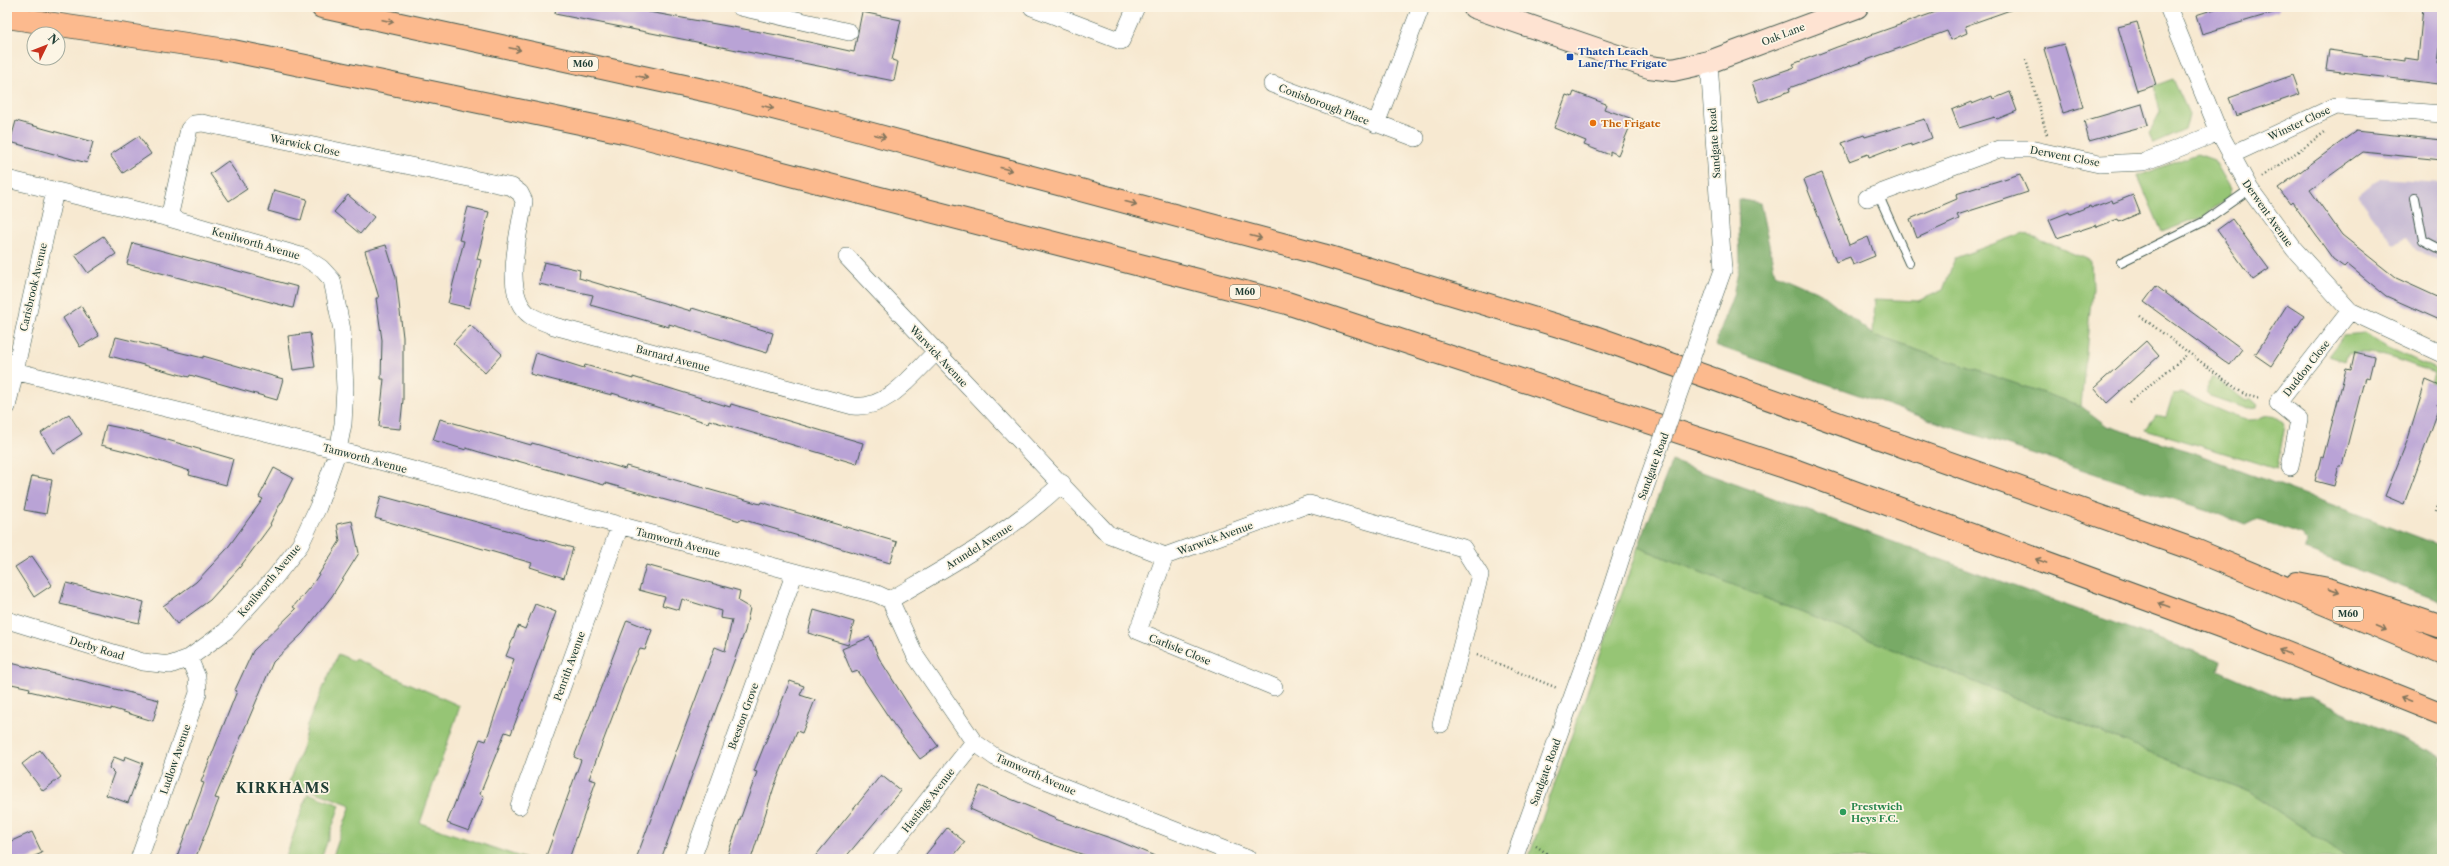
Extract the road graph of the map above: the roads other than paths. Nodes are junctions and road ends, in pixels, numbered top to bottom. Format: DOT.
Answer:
graph roads {
  1 [pos="322,7"];
  2 [pos="740,7"];
  3 [pos="1032,7"];
  4 [pos="1136,7"];
  5 [pos="1421,7"];
  6 [pos="1474,7"];
  7 [pos="1857,7"];
  8 [pos="2168,7"];
  9 [pos="1817,14"];
  10 [pos="7,16"];
  11 [pos="849,32"];
  12 [pos="1709,62"];
  13 [pos="1272,84"];
  14 [pos="2442,114"];
  15 [pos="1376,124"];
  16 [pos="2218,132"];
  17 [pos="1416,138"];
  18 [pos="2231,155"];
  19 [pos="7,179"];
  20 [pos="512,188"];
  21 [pos="2249,188"];
  22 [pos="55,191"];
  23 [pos="1873,196"];
  24 [pos="2415,198"];
  25 [pos="169,218"];
  26 [pos="2442,250"];
  27 [pos="847,257"];
  28 [pos="2121,262"];
  29 [pos="1909,263"];
  30 [pos="2350,311"];
  31 [pos="935,353"];
  32 [pos="2442,354"];
  33 [pos="14,371"];
  34 [pos="7,407"];
  35 [pos="338,450"];
  36 [pos="2290,467"];
  37 [pos="1062,483"];
  38 [pos="620,526"];
  39 [pos="1165,556"];
  40 [pos="795,572"];
  41 [pos="2255,575"];
  42 [pos="890,600"];
  43 [pos="7,620"];
  44 [pos="2442,627"];
  45 [pos="2442,653"];
  46 [pos="189,658"];
  47 [pos="1274,687"];
  48 [pos="2442,714"];
  49 [pos="1441,724"];
  50 [pos="974,742"];
  51 [pos="519,806"];
  52 [pos="138,859"];
  53 [pos="692,859"];
  54 [pos="881,859"];
  55 [pos="1248,859"];
  56 [pos="1514,859"];
  1 -- 41 [label="highway, M60, one-way"];
  2 -- 11 [label="street"];
  3 -- 4 [label="street"];
  5 -- 15 [label="street, Conisborough Place"];
  6 -- 12 [label="street, Oak Lane"];
  7 -- 9 [label="street, Oak Lane"];
  8 -- 16 [label="street, Derwent Avenue"];
  9 -- 12 [label="street, Oak Lane"];
  48 -- 10 [label="highway, M60, one-way"];
  12 -- 56 [label="street, Sandgate Road, bridge"];
  13 -- 15 [label="street, Conisborough Place"];
  14 -- 18 [label="street, Winster Close"];
  15 -- 17 [label="street, Conisborough Place"];
  16 -- 18 [label="street, Derwent Avenue"];
  16 -- 23 [label="street, Derwent Close"];
  18 -- 21 [label="street, Derwent Avenue"];
  19 -- 22 [label="street, Kenilworth Avenue"];
  20 -- 25 [label="street, Warwick Close"];
  20 -- 31 [label="street, Barnard Avenue"];
  21 -- 28 [label="lane"];
  21 -- 30 [label="street, Derwent Avenue"];
  22 -- 25 [label="street, Kenilworth Avenue"];
  22 -- 33 [label="street, Carisbrook Avenue"];
  23 -- 29 [label="lane"];
  24 -- 26 [label="lane"];
  25 -- 35 [label="street, Kenilworth Avenue"];
  27 -- 31 [label="street, Warwick Avenue"];
  30 -- 32 [label="street, Derwent Avenue"];
  30 -- 36 [label="street, Duddon Close"];
  31 -- 37 [label="street, Warwick Avenue"];
  33 -- 34 [label="street, Carisbrook Avenue"];
  33 -- 35 [label="street, Tamworth Avenue"];
  35 -- 38 [label="street, Tamworth Avenue"];
  35 -- 46 [label="street, Kenilworth Avenue"];
  37 -- 39 [label="street, Warwick Avenue"];
  37 -- 42 [label="street, Arundel Avenue"];
  38 -- 40 [label="street, Tamworth Avenue"];
  38 -- 51 [label="street, Penrith Avenue"];
  39 -- 47 [label="street, Carlisle Close"];
  39 -- 49 [label="street, Warwick Avenue"];
  40 -- 42 [label="street, Tamworth Avenue"];
  40 -- 53 [label="street, Beeston Grove"];
  41 -- 44 [label="highway, one-way"];
  41 -- 45 [label="highway, M60, one-way"];
  42 -- 50 [label="street, Tamworth Avenue"];
  43 -- 46 [label="street, Derby Road"];
  46 -- 52 [label="street, Ludlow Avenue"];
  50 -- 54 [label="street, Hastings Avenue"];
  50 -- 55 [label="street, Tamworth Avenue"];
}
